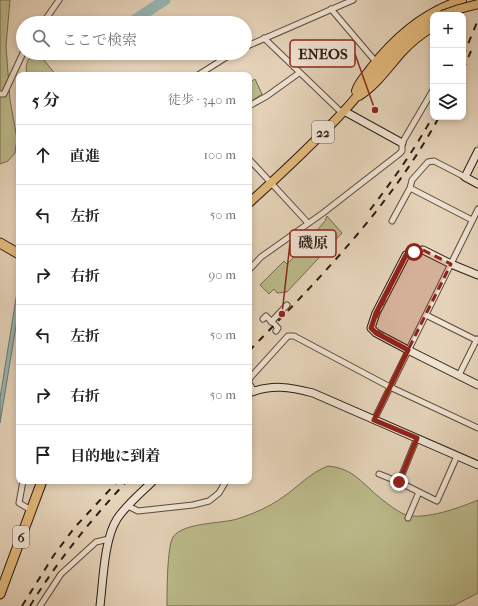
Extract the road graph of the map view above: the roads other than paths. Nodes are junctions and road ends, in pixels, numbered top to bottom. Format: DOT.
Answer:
graph roads {
  1 [pos="60,0"];
  2 [pos="353,0"];
  3 [pos="463,0"];
  4 [pos="478,4"];
  5 [pos="330,9"];
  6 [pos="450,12"];
  7 [pos="459,12"];
  8 [pos="47,16"];
  9 [pos="430,22"];
  10 [pos="430,29"];
  11 [pos="264,38"];
  12 [pos="252,44"];
  13 [pos="20,60"];
  14 [pos="222,60"];
  15 [pos="376,62"];
  16 [pos="203,72"];
  17 [pos="300,73"];
  18 [pos="0,94"];
  19 [pos="430,95"];
  20 [pos="355,98"];
  21 [pos="252,104"];
  22 [pos="343,112"];
  23 [pos="402,143"];
  24 [pos="478,151"];
  25 [pos="252,162"];
  26 [pos="465,177"];
  27 [pos="271,182"];
  28 [pos="478,184"];
  29 [pos="410,188"];
  30 [pos="252,201"];
  31 [pos="478,209"];
  32 [pos="472,220"];
  33 [pos="392,221"];
  34 [pos="308,223"];
  35 [pos="0,243"];
  36 [pos="16,252"];
  37 [pos="451,264"];
  38 [pos="252,267"];
  39 [pos="478,275"];
  40 [pos="287,305"];
  41 [pos="426,315"];
  42 [pos="265,318"];
  43 [pos="272,322"];
  44 [pos="276,329"];
  45 [pos="478,340"];
  46 [pos="408,350"];
  47 [pos="459,375"];
  48 [pos="252,376"];
  49 [pos="478,385"];
  50 [pos="390,387"];
  51 [pos="252,392"];
  52 [pos="374,420"];
  53 [pos="478,428"];
  54 [pos="417,438"];
  55 [pos="457,456"];
  56 [pos="478,465"];
  57 [pos="379,474"];
  58 [pos="399,482"];
  59 [pos="22,484"];
  60 [pos="41,484"];
  61 [pos="150,484"];
  62 [pos="224,484"];
  63 [pos="419,492"];
  64 [pos="128,506"];
  65 [pos="31,510"];
  66 [pos="408,518"];
  67 [pos="109,539"];
  68 [pos="0,594"];
  69 [pos="40,606"];
  70 [pos="100,606"];
  1 -- 8 [label="street"];
  2 -- 5 [label="street"];
  3 -- 7 [label="street"];
  3 -- 15 [label="main road"];
  4 -- 6 [label="main road, bridge"];
  5 -- 11 [label="street"];
  5 -- 15 [label="street"];
  9 -- 20 [label="main road, 22"];
  10 -- 20 [label="main road"];
  11 -- 12 [label="street"];
  11 -- 17 [label="street"];
  13 -- 18 [label="street"];
  14 -- 16 [label="street"];
  15 -- 20 [label="main road"];
  17 -- 21 [label="street"];
  17 -- 22 [label="street"];
  19 -- 23 [label="street"];
  20 -- 22 [label="main road, 22"];
  22 -- 23 [label="street"];
  22 -- 27 [label="main road, 22"];
  23 -- 34 [label="street"];
  24 -- 26 [label="street"];
  25 -- 27 [label="street"];
  26 -- 28 [label="street"];
  26 -- 29 [label="street"];
  27 -- 30 [label="main road, 22"];
  27 -- 34 [label="street"];
  29 -- 32 [label="street"];
  29 -- 33 [label="street"];
  31 -- 32 [label="street"];
  32 -- 37 [label="street"];
  34 -- 38 [label="street"];
  35 -- 36 [label="highway"];
  37 -- 39 [label="street"];
  37 -- 41 [label="street"];
  37 -- 46 [label="street"];
  40 -- 43 [label="street"];
  41 -- 45 [label="street"];
  41 -- 46 [label="street"];
  42 -- 43 [label="street"];
  43 -- 44 [label="street"];
  45 -- 47 [label="street"];
  46 -- 47 [label="street"];
  46 -- 50 [label="street"];
  47 -- 49 [label="street"];
  48 -- 50 [label="street"];
  50 -- 52 [label="street"];
  50 -- 53 [label="street"];
  51 -- 52 [label="street"];
  52 -- 54 [label="street"];
  54 -- 55 [label="street"];
  54 -- 58 [label="street"];
  55 -- 56 [label="street"];
  55 -- 63 [label="street"];
  57 -- 58 [label="street"];
  58 -- 63 [label="street"];
  59 -- 65 [label="street"];
  60 -- 65 [label="highway, 6"];
  61 -- 64 [label="street"];
  62 -- 64 [label="street"];
  63 -- 66 [label="street"];
  64 -- 67 [label="street"];
  65 -- 68 [label="highway, 6"];
  67 -- 69 [label="street"];
  67 -- 70 [label="street"];
}
